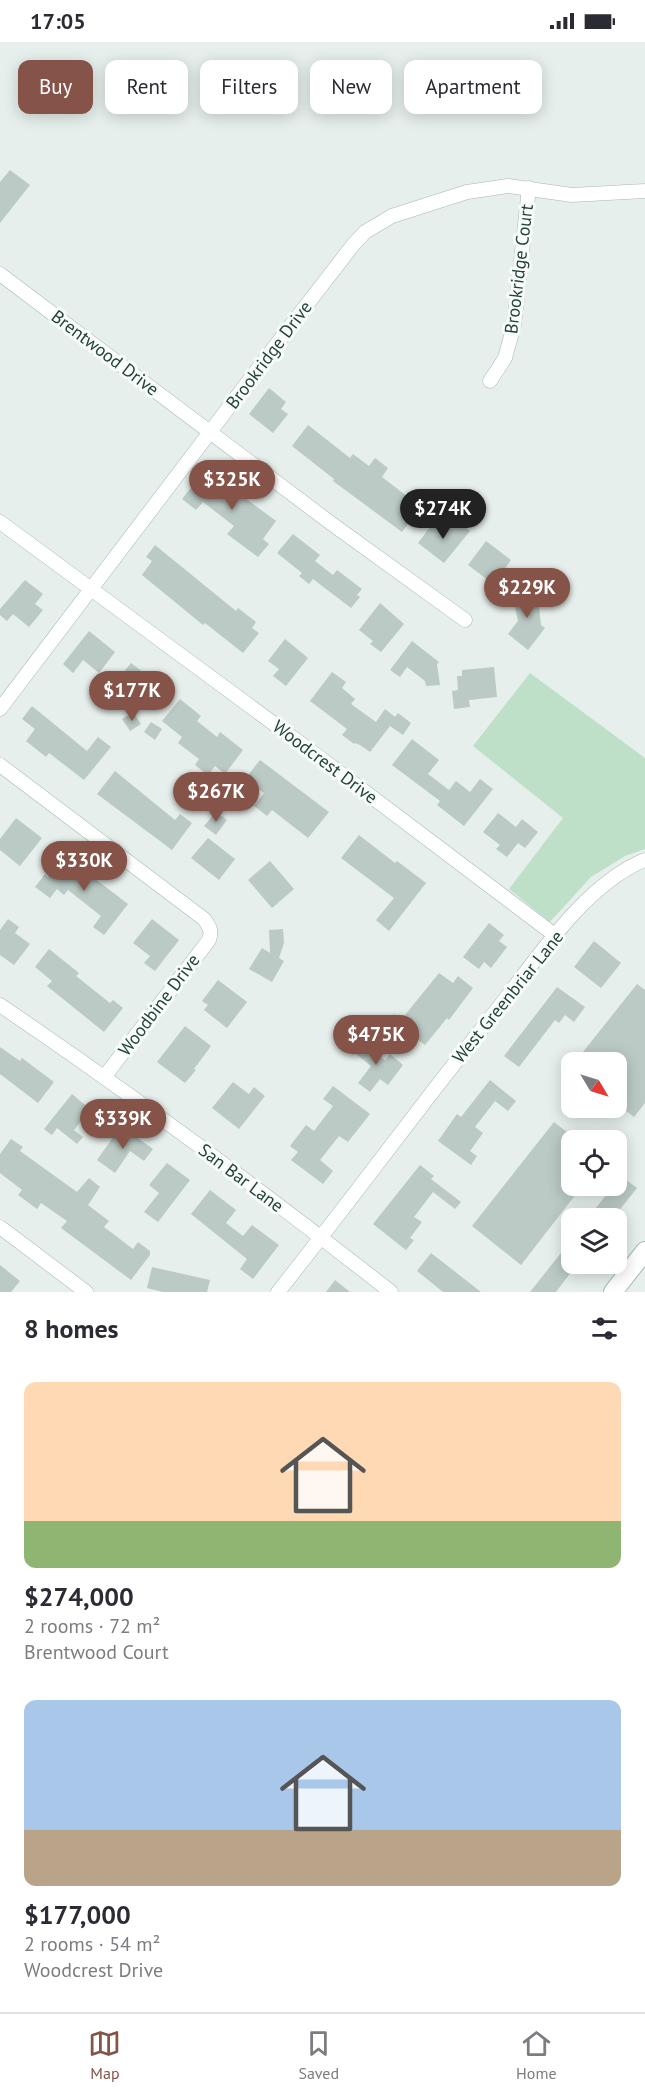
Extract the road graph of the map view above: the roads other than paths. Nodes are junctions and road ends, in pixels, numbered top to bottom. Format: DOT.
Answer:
graph roads {
  1 [pos="529,188"];
  2 [pos="645,191"];
  3 [pos="0,274"];
  4 [pos="490,381"];
  5 [pos="210,433"];
  6 [pos="0,522"];
  7 [pos="92,590"];
  8 [pos="465,620"];
  9 [pos="0,709"];
  10 [pos="0,765"];
  11 [pos="645,860"];
  12 [pos="556,936"];
  13 [pos="0,1005"];
  14 [pos="105,1076"];
  15 [pos="0,1227"];
  16 [pos="321,1237"];
  17 [pos="645,1251"];
  18 [pos="86,1292"];
  19 [pos="278,1292"];
  20 [pos="391,1292"];
  21 [pos="613,1292"];
  1 -- 2 [label="street, Brookridge Drive"];
  1 -- 4 [label="street, Brookridge Court"];
  1 -- 5 [label="street, Brookridge Drive"];
  3 -- 5 [label="street, Brentwood Drive"];
  5 -- 7 [label="street, Brookridge Drive"];
  5 -- 8 [label="street, Brentwood Drive"];
  6 -- 7 [label="street, Woodcrest Drive"];
  7 -- 9 [label="street, Brookridge Drive"];
  7 -- 12 [label="street, Woodcrest Drive"];
  10 -- 14 [label="street, Woodbine Drive"];
  11 -- 12 [label="street, West Greenbriar Lane"];
  12 -- 16 [label="street, West Greenbriar Lane"];
  13 -- 14 [label="street, San Bar Lane"];
  14 -- 16 [label="street, San Bar Lane"];
  15 -- 18 [label="street"];
  16 -- 19 [label="street, West Greenbriar Lane"];
  16 -- 20 [label="street, San Bar Lane"];
  17 -- 21 [label="main road"];
}
